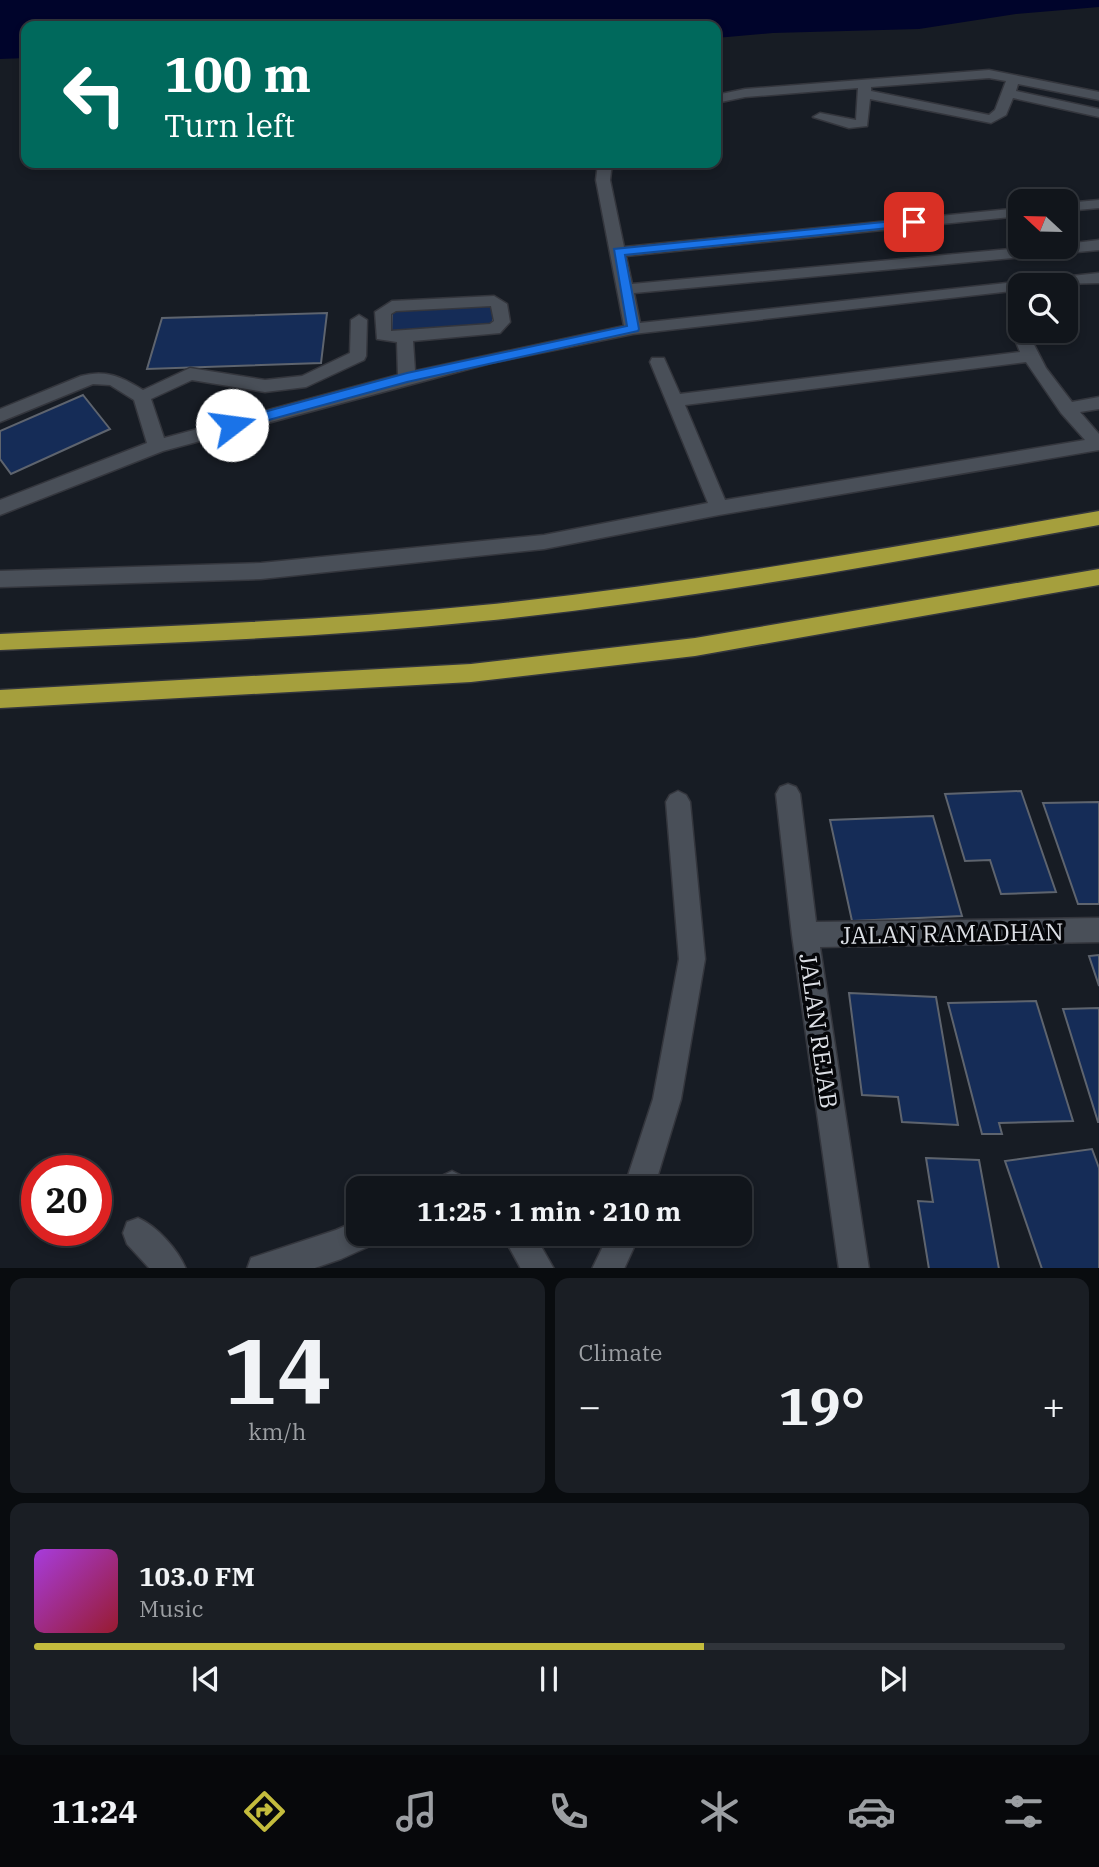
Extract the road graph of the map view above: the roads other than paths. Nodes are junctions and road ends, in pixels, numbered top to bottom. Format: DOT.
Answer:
graph roads {
  1 [pos="1014,78"];
  2 [pos="865,88"];
  3 [pos="1009,93"];
  4 [pos="1099,96"];
  5 [pos="721,98"];
  6 [pos="1099,113"];
  7 [pos="820,117"];
  8 [pos="604,168"];
  9 [pos="1099,204"];
  10 [pos="1078,206"];
  11 [pos="1008,213"];
  12 [pos="1099,245"];
  13 [pos="618,252"];
  14 [pos="1099,278"];
  15 [pos="1078,280"];
  16 [pos="1008,287"];
  17 [pos="627,289"];
  18 [pos="359,320"];
  19 [pos="633,329"];
  20 [pos="489,330"];
  21 [pos="405,336"];
  22 [pos="1026,343"];
  23 [pos="1031,355"];
  24 [pos="491,358"];
  25 [pos="657,362"];
  26 [pos="407,378"];
  27 [pos="142,397"];
  28 [pos="675,400"];
  29 [pos="1099,403"];
  30 [pos="1068,408"];
  31 [pos="0,415"];
  32 [pos="1098,444"];
  33 [pos="157,446"];
  34 [pos="0,508"];
  35 [pos="719,508"];
  36 [pos="1099,518"];
  37 [pos="1099,577"];
  38 [pos="0,579"];
  39 [pos="0,642"];
  40 [pos="0,699"];
  41 [pos="788,794"];
  42 [pos="678,802"];
  43 [pos="1099,930"];
  44 [pos="805,935"];
  45 [pos="643,1176"];
  46 [pos="138,1233"];
  47 [pos="346,1242"];
  48 [pos="525,1246"];
  49 [pos="619,1246"];
  50 [pos="170,1268"];
  51 [pos="265,1268"];
  52 [pos="538,1268"];
  53 [pos="608,1268"];
  54 [pos="854,1268"];
  1 -- 2 [label="street"];
  1 -- 3 [label="street"];
  1 -- 4 [label="street"];
  2 -- 3 [label="street"];
  2 -- 5 [label="street"];
  2 -- 7 [label="street"];
  3 -- 6 [label="street"];
  8 -- 13 [label="street"];
  9 -- 10 [label="street"];
  11 -- 13 [label="street"];
  12 -- 17 [label="street"];
  13 -- 17 [label="street"];
  14 -- 15 [label="street"];
  16 -- 19 [label="street"];
  17 -- 19 [label="street"];
  18 -- 27 [label="street"];
  19 -- 24 [label="street"];
  20 -- 21 [label="street"];
  20 -- 21 [label="street"];
  20 -- 24 [label="street"];
  21 -- 26 [label="street"];
  22 -- 23 [label="street"];
  23 -- 28 [label="street"];
  23 -- 30 [label="street"];
  24 -- 26 [label="street"];
  25 -- 28 [label="street"];
  26 -- 33 [label="street"];
  27 -- 31 [label="street"];
  27 -- 33 [label="street"];
  28 -- 35 [label="street"];
  29 -- 30 [label="street"];
  30 -- 32 [label="street"];
  32 -- 35 [label="street"];
  33 -- 34 [label="street"];
  35 -- 38 [label="street"];
  36 -- 39 [label="highway"];
  37 -- 40 [label="highway"];
  41 -- 44 [label="street, JALAN REJAB"];
  42 -- 45 [label="street"];
  43 -- 44 [label="street, JALAN RAMADHAN"];
  44 -- 54 [label="street, JALAN REJAB"];
  46 -- 50 [label="street"];
  47 -- 51 [label="street"];
  48 -- 52 [label="street"];
  49 -- 53 [label="street"];
}
